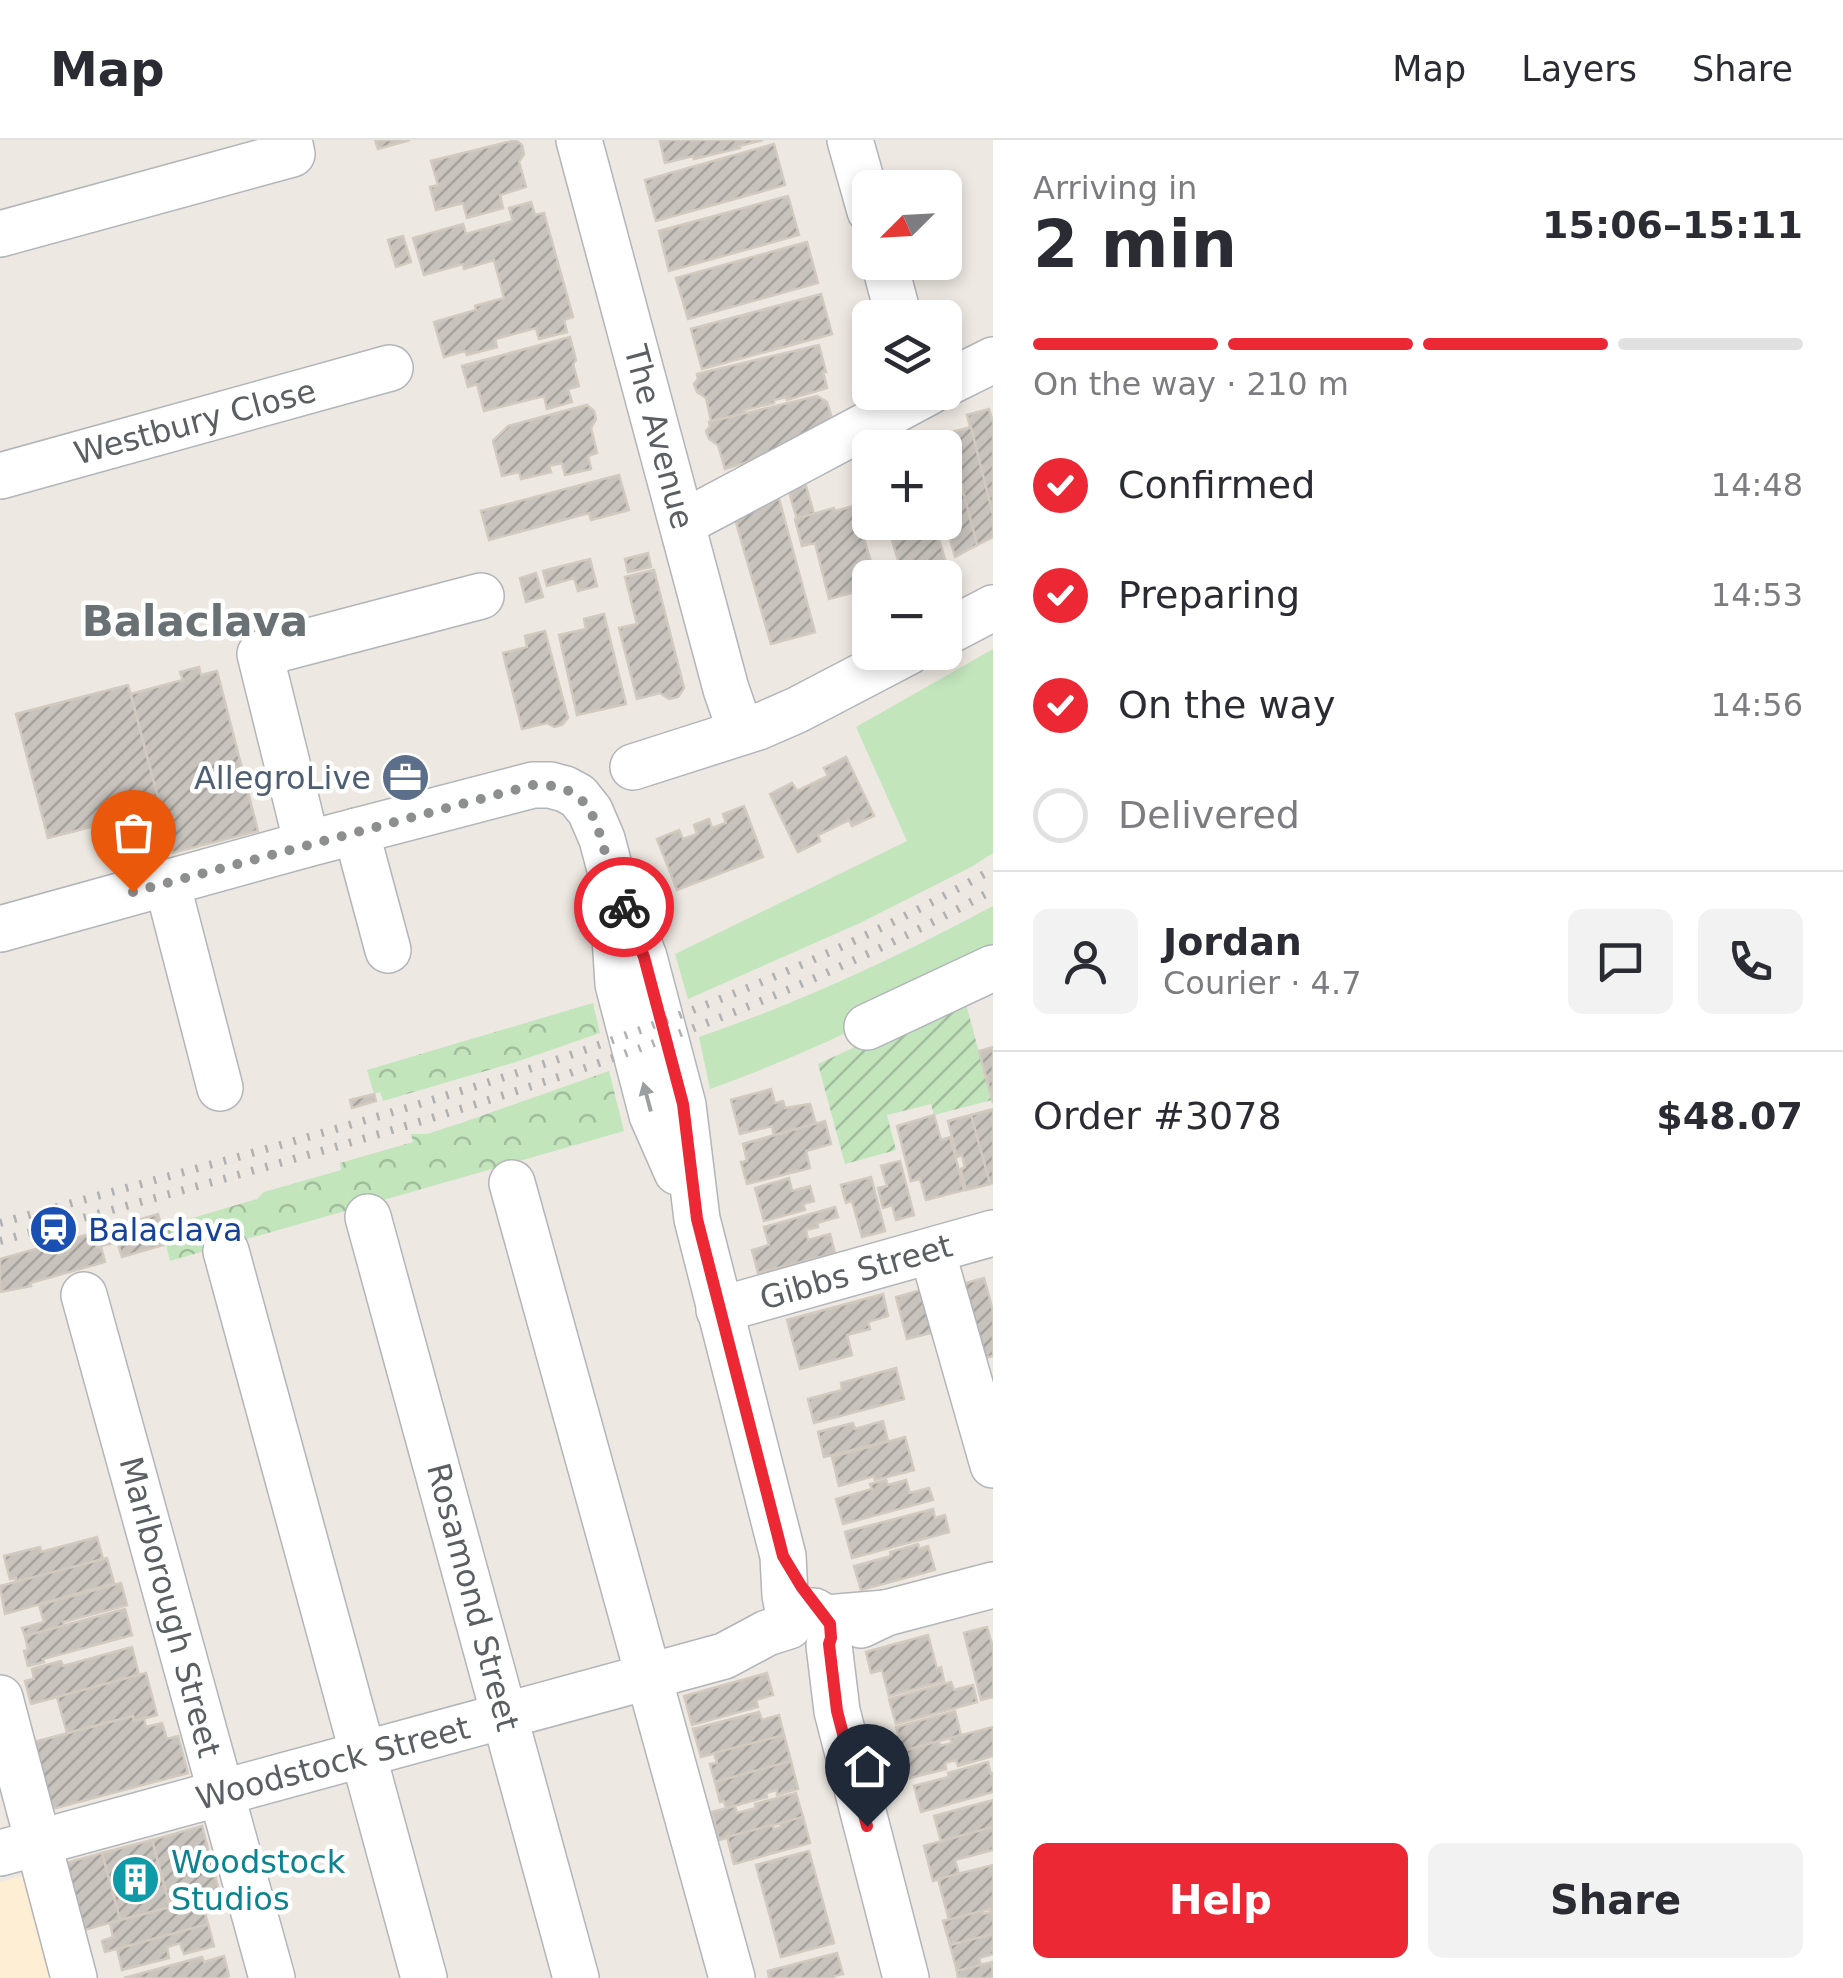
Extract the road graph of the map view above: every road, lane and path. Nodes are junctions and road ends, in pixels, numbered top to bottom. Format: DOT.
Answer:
graph roads {
  1 [pos="289,140"];
  2 [pos="579,140"];
  3 [pos="850,140"];
  4 [pos="858,170"];
  5 [pos="0,234"];
  6 [pos="993,360"];
  7 [pos="390,368"];
  8 [pos="962,376"];
  9 [pos="895,410"];
  10 [pos="0,476"];
  11 [pos="683,523"];
  12 [pos="481,596"];
  13 [pos="993,608"];
  14 [pos="962,625"];
  15 [pos="874,670"];
  16 [pos="741,732"];
  17 [pos="633,768"];
  18 [pos="356,831"];
  19 [pos="308,844"];
  20 [pos="167,883"];
  21 [pos="0,929"];
  22 [pos="388,950"];
  23 [pos="993,968"];
  24 [pos="867,1026"];
  25 [pos="220,1088"];
  26 [pos="512,1184"];
  27 [pos="368,1217"];
  28 [pos="993,1233"];
  29 [pos="226,1250"];
  30 [pos="932,1251"];
  31 [pos="84,1294"];
  32 [pos="719,1310"];
  33 [pos="986,1410"];
  34 [pos="993,1464"];
  35 [pos="993,1585"];
  36 [pos="810,1633"];
  37 [pos="650,1678"];
  38 [pos="0,1698"];
  39 [pos="506,1716"];
  40 [pos="364,1755"];
  41 [pos="222,1794"];
  42 [pos="19,1848"];
  43 [pos="74,1978"];
  44 [pos="272,1978"];
  45 [pos="424,1978"];
  46 [pos="576,1978"];
  47 [pos="732,1978"];
  48 [pos="906,1978"];
  1 -- 5 [label="street"];
  2 -- 11 [label="street, The Avenue"];
  3 -- 4 [label="street"];
  6 -- 8 [label="street"];
  7 -- 10 [label="street, Westbury Close"];
  9 -- 11 [label="street"];
  11 -- 16 [label="street, The Avenue"];
  12 -- 19 [label="street"];
  13 -- 14 [label="street"];
  15 -- 16 [label="street"];
  16 -- 17 [label="street"];
  18 -- 19 [label="street"];
  18 -- 22 [label="street"];
  18 -- 32 [label="street"];
  19 -- 20 [label="street"];
  20 -- 21 [label="street"];
  20 -- 25 [label="street"];
  23 -- 24 [label="street"];
  26 -- 37 [label="street"];
  27 -- 39 [label="street, Rosamond Street"];
  28 -- 30 [label="street, Gibbs Street"];
  29 -- 40 [label="street"];
  30 -- 32 [label="street, Gibbs Street"];
  30 -- 33 [label="street"];
  31 -- 41 [label="street, Marlborough Street"];
  32 -- 36 [label="street"];
  33 -- 34 [label="street"];
  35 -- 36 [label="street, Woodstock Street"];
  36 -- 37 [label="street, Woodstock Street"];
  36 -- 48 [label="street"];
  37 -- 39 [label="street, Woodstock Street"];
  37 -- 47 [label="street"];
  38 -- 42 [label="street"];
  39 -- 40 [label="street, Woodstock Street"];
  39 -- 46 [label="street, Rosamond Street"];
  40 -- 41 [label="street, Woodstock Street"];
  40 -- 45 [label="street"];
  41 -- 42 [label="street, Woodstock Street"];
  41 -- 44 [label="street, Marlborough Street"];
  42 -- 43 [label="street"];
}
